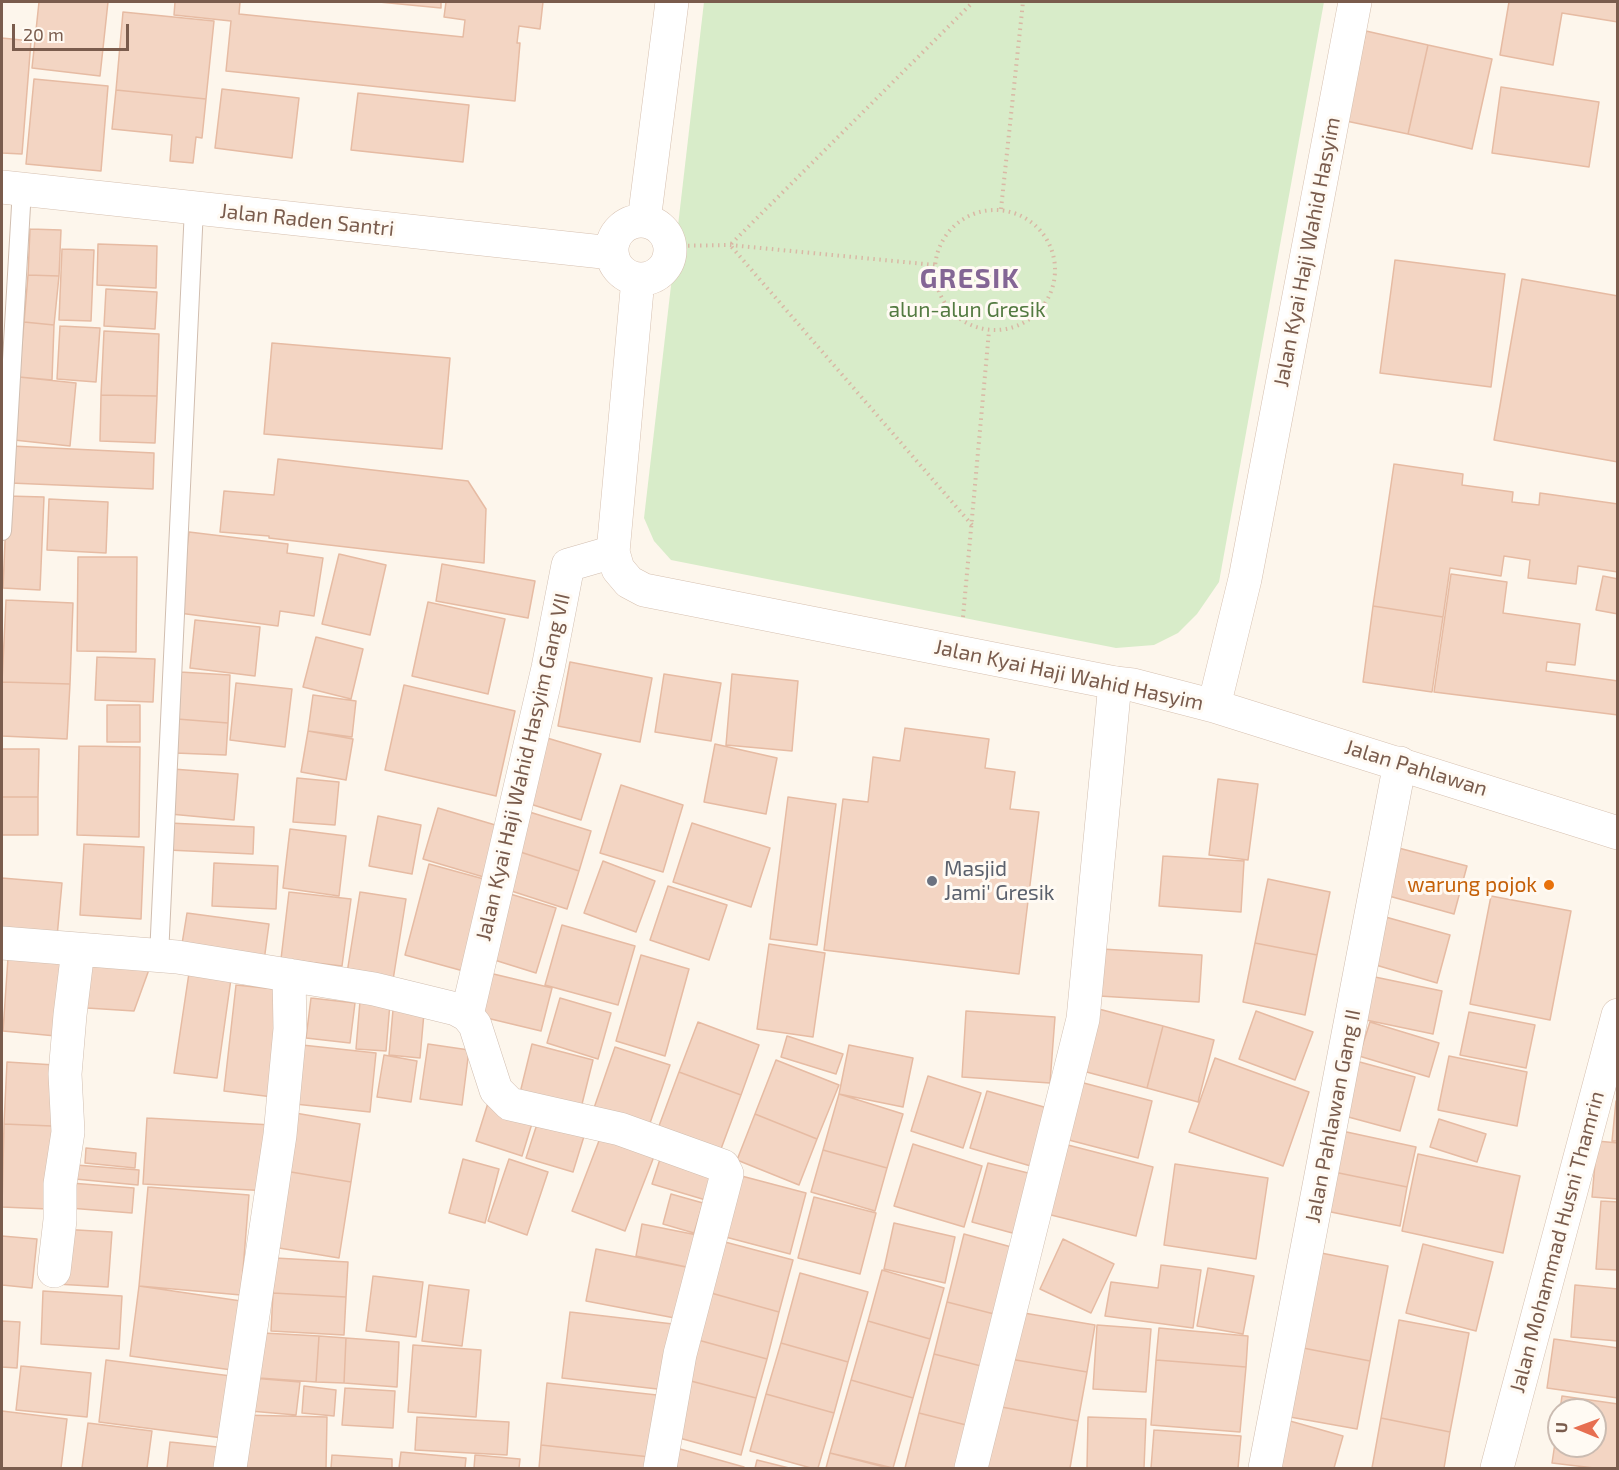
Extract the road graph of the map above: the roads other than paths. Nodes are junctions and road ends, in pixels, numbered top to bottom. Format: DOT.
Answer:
graph roads {
  1 [pos="672,2"];
  2 [pos="1355,2"];
  3 [pos="12,188"];
  4 [pos="194,208"];
  5 [pos="644,221"];
  6 [pos="612,253"];
  7 [pos="638,279"];
  8 [pos="2,531"];
  9 [pos="613,552"];
  10 [pos="1115,683"];
  11 [pos="1214,706"];
  12 [pos="1400,763"];
  13 [pos="1617,833"];
  14 [pos="2,943"];
  15 [pos="78,950"];
  16 [pos="159,956"];
  17 [pos="288,975"];
  18 [pos="466,1015"];
  19 [pos="1617,1015"];
  20 [pos="54,1271"];
  21 [pos="230,1468"];
  22 [pos="660,1468"];
  23 [pos="971,1468"];
  24 [pos="1265,1468"];
  25 [pos="1497,1468"];
  1 -- 5 [label="street"];
  2 -- 11 [label="street, Jalan Kyai Haji Wahid Hasyim"];
  3 -- 4 [label="street, Jalan Raden Santri"];
  3 -- 8 [label="lane"];
  4 -- 6 [label="street, Jalan Raden Santri"];
  4 -- 16 [label="lane"];
  5 -- 6 [label="street"];
  5 -- 7 [label="street"];
  6 -- 7 [label="street"];
  7 -- 9 [label="street"];
  9 -- 10 [label="street, Jalan Kyai Haji Wahid Hasyim"];
  9 -- 18 [label="street, Jalan Kyai Haji Wahid Hasyim Gang VII"];
  10 -- 11 [label="street, Jalan Kyai Haji Wahid Hasyim"];
  10 -- 23 [label="street"];
  11 -- 12 [label="street, Jalan Pahlawan"];
  12 -- 13 [label="street, Jalan Pahlawan"];
  12 -- 24 [label="street, Jalan Pahlawan Gang II"];
  14 -- 15 [label="street"];
  15 -- 16 [label="street"];
  15 -- 20 [label="street"];
  16 -- 17 [label="street"];
  17 -- 18 [label="street"];
  17 -- 21 [label="street"];
  18 -- 22 [label="street"];
  19 -- 25 [label="street, Jalan Mohammad Husni Thamrin"];
}
